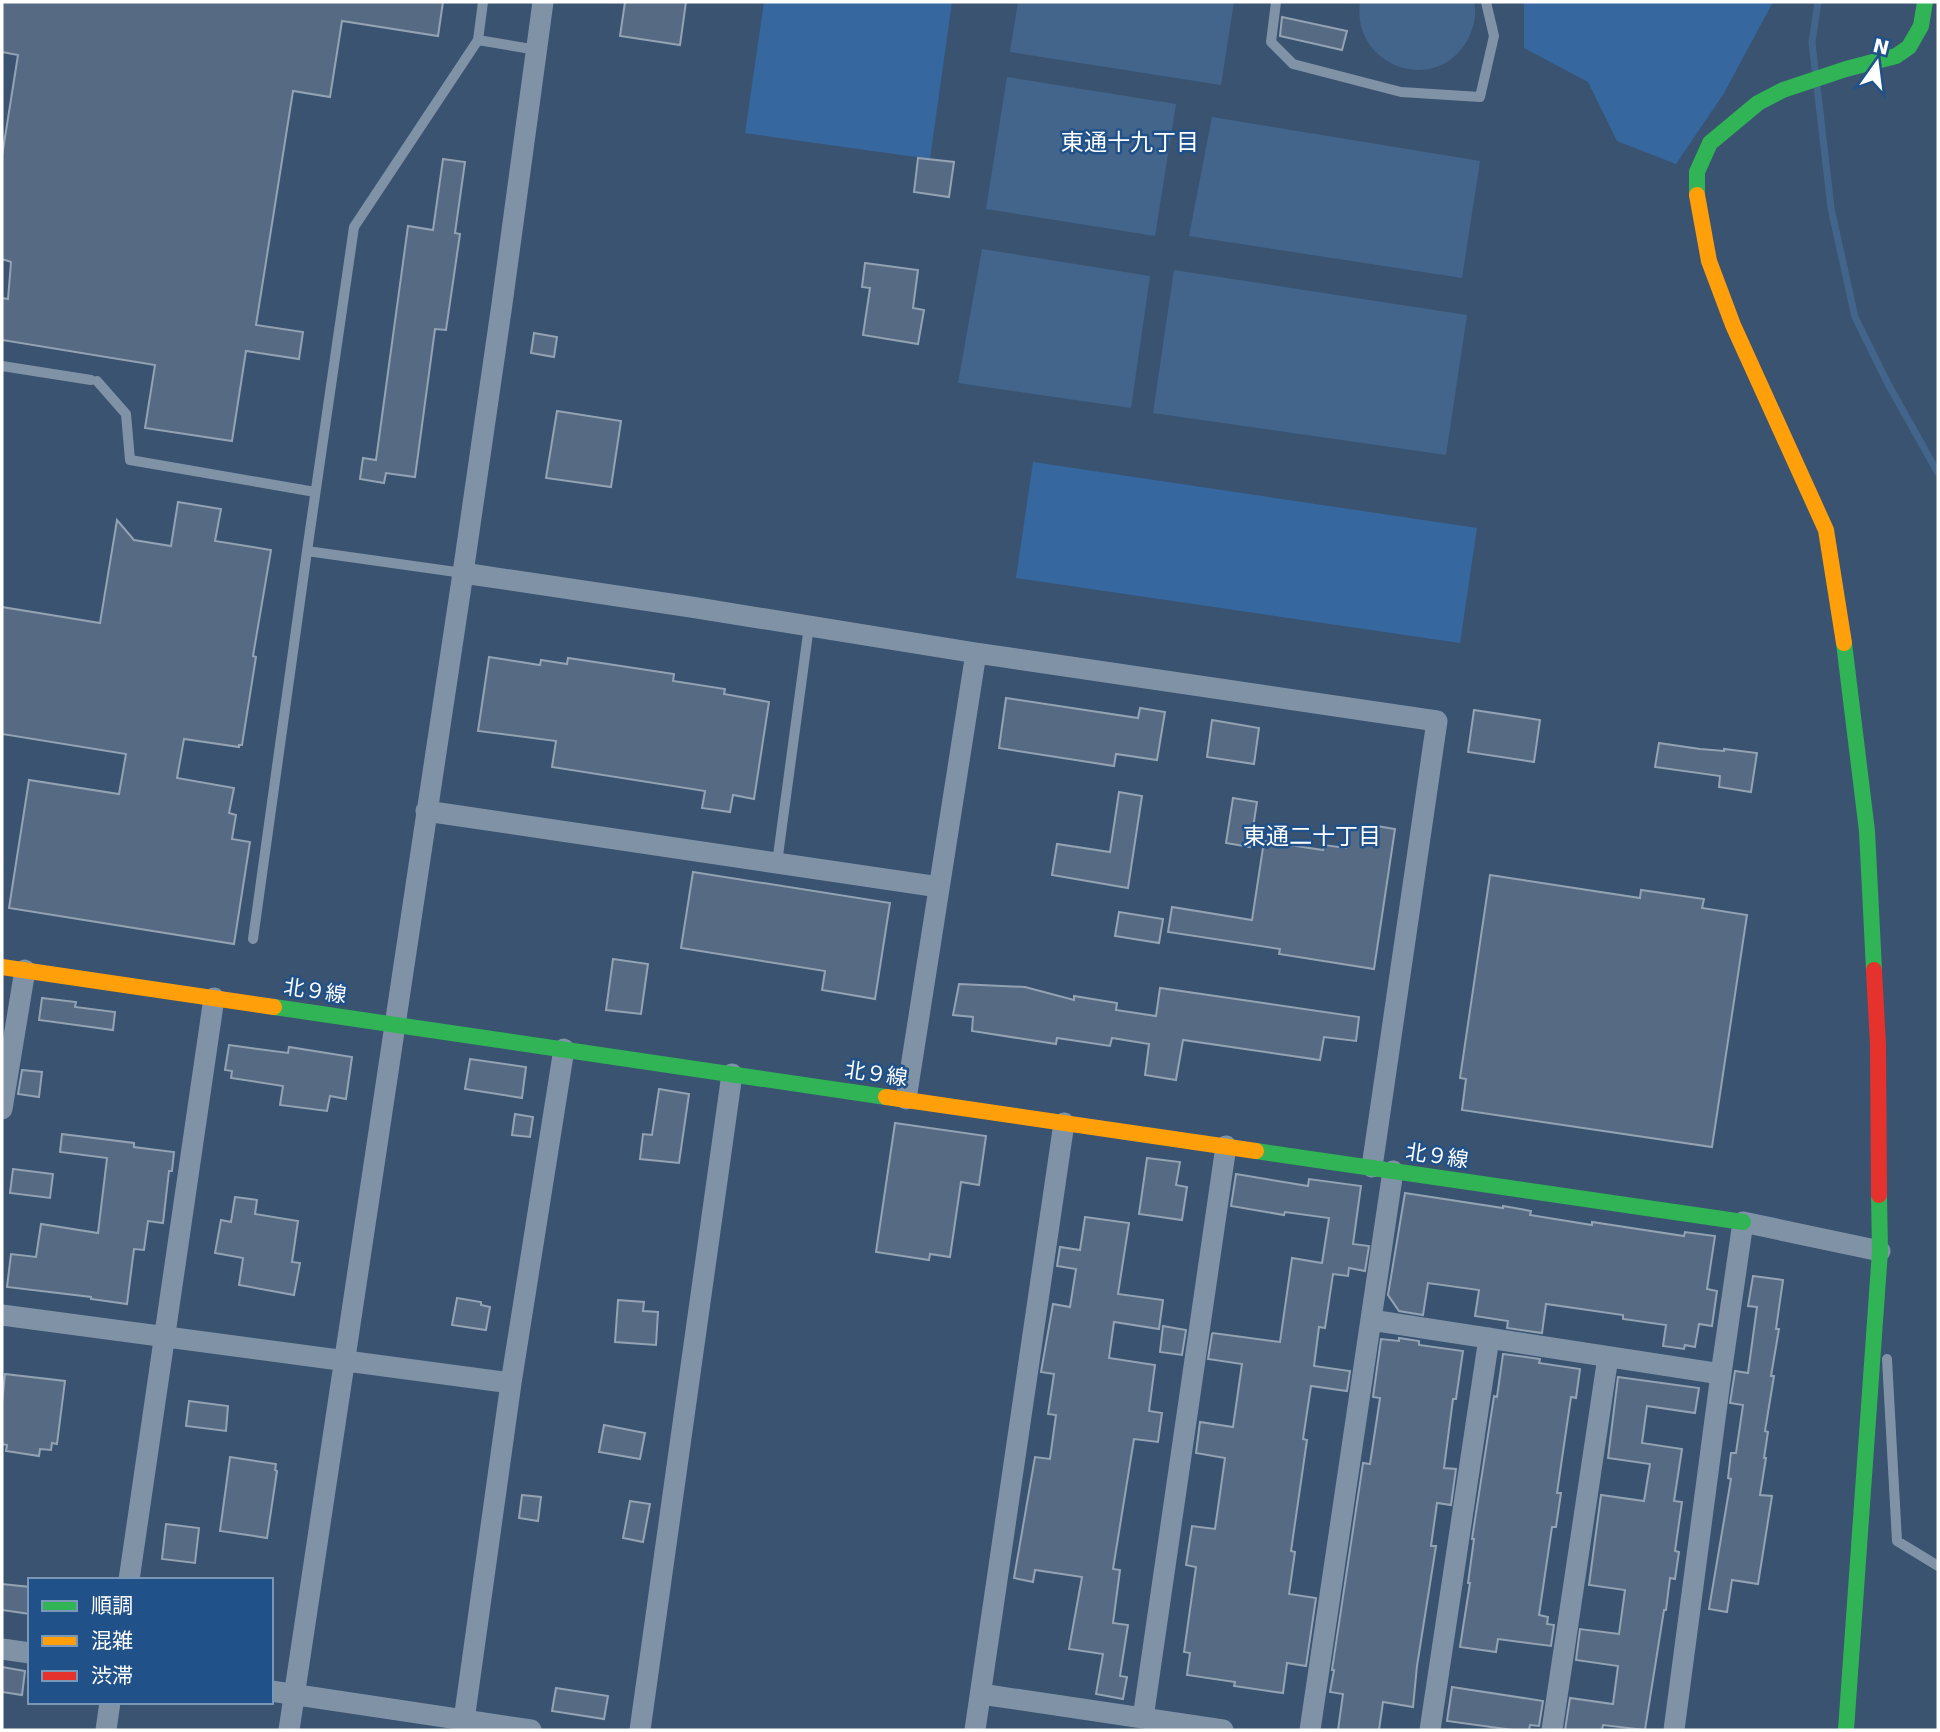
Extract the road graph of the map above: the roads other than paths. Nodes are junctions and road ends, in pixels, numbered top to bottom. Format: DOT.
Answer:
graph roads {
  1 [pos="483,2"];
  2 [pos="543,2"];
  3 [pos="1276,2"];
  4 [pos="1486,2"];
  5 [pos="1925,2"];
  6 [pos="478,40"];
  7 [pos="537,50"];
  8 [pos="2,366"];
  9 [pos="316,492"];
  10 [pos="307,551"];
  11 [pos="463,573"];
  12 [pos="809,626"];
  13 [pos="975,653"];
  14 [pos="426,811"];
  15 [pos="777,863"];
  16 [pos="939,887"];
  17 [pos="254,939"];
  18 [pos="2,967"];
  19 [pos="24,970"];
  20 [pos="214,998"];
  21 [pos="396,1024"];
  22 [pos="564,1049"];
  23 [pos="733,1074"];
  24 [pos="906,1099"];
  25 [pos="2,1109"];
  26 [pos="1064,1123"];
  27 [pos="1226,1146"];
  28 [pos="1383,1169"];
  29 [pos="1743,1222"];
  30 [pos="1880,1251"];
  31 [pos="2,1315"];
  32 [pos="1371,1320"];
  33 [pos="1885,1334"];
  34 [pos="164,1338"];
  35 [pos="1489,1339"];
  36 [pos="1886,1348"];
  37 [pos="1608,1357"];
  38 [pos="345,1362"];
  39 [pos="1721,1374"];
  40 [pos="511,1383"];
  41 [pos="1938,1566"];
  42 [pos="129,1578"];
  43 [pos="2,1649"];
  44 [pos="28,1653"];
  45 [pos="273,1691"];
  46 [pos="295,1694"];
  47 [pos="981,1694"];
  48 [pos="110,1704"];
  49 [pos="1143,1718"];
  50 [pos="464,1720"];
  51 [pos="106,1730"];
  52 [pos="289,1730"];
  53 [pos="531,1730"];
  54 [pos="640,1730"];
  55 [pos="975,1730"];
  56 [pos="1223,1730"];
  57 [pos="1310,1730"];
  58 [pos="1430,1730"];
  59 [pos="1552,1730"];
  60 [pos="1674,1730"];
  61 [pos="1846,1730"];
  1 -- 6 [label="lane"];
  2 -- 7 [label="street"];
  3 -- 4 [label="lane"];
  5 -- 30 [label="street"];
  6 -- 7 [label="lane"];
  6 -- 9 [label="lane"];
  7 -- 11 [label="street"];
  8 -- 9 [label="lane"];
  9 -- 10 [label="lane"];
  10 -- 11 [label="lane"];
  10 -- 17 [label="lane"];
  11 -- 12 [label="street"];
  11 -- 14 [label="street"];
  12 -- 13 [label="street"];
  12 -- 15 [label="lane"];
  13 -- 16 [label="street"];
  13 -- 28 [label="street"];
  14 -- 15 [label="street"];
  14 -- 21 [label="street"];
  15 -- 16 [label="street"];
  16 -- 24 [label="street"];
  18 -- 19 [label="street, 北９線"];
  19 -- 20 [label="street, 北９線"];
  19 -- 25 [label="street"];
  20 -- 21 [label="street, 北９線"];
  20 -- 34 [label="street"];
  21 -- 22 [label="street, 北９線"];
  21 -- 38 [label="street"];
  22 -- 23 [label="street, 北９線"];
  22 -- 40 [label="street"];
  23 -- 24 [label="street, 北９線"];
  23 -- 54 [label="street"];
  24 -- 26 [label="street, 北９線"];
  26 -- 27 [label="street, 北９線"];
  26 -- 47 [label="street"];
  27 -- 28 [label="street, 北９線"];
  27 -- 49 [label="street"];
  28 -- 29 [label="street, 北９線"];
  28 -- 32 [label="street"];
  29 -- 30 [label="street"];
  29 -- 39 [label="street"];
  30 -- 33 [label="lane"];
  30 -- 61 [label="street"];
  31 -- 34 [label="street"];
  32 -- 35 [label="street"];
  32 -- 57 [label="street"];
  34 -- 38 [label="street"];
  34 -- 42 [label="street"];
  35 -- 37 [label="street"];
  35 -- 58 [label="street"];
  36 -- 41 [label="lane"];
  37 -- 39 [label="street"];
  37 -- 59 [label="street"];
  38 -- 40 [label="street"];
  38 -- 46 [label="street"];
  39 -- 60 [label="street"];
  40 -- 50 [label="street"];
  43 -- 44 [label="street"];
  45 -- 46 [label="street"];
  46 -- 50 [label="street"];
  46 -- 52 [label="street"];
  47 -- 49 [label="street"];
  47 -- 55 [label="street"];
  48 -- 51 [label="street"];
  49 -- 56 [label="street"];
  50 -- 53 [label="street"];
}
